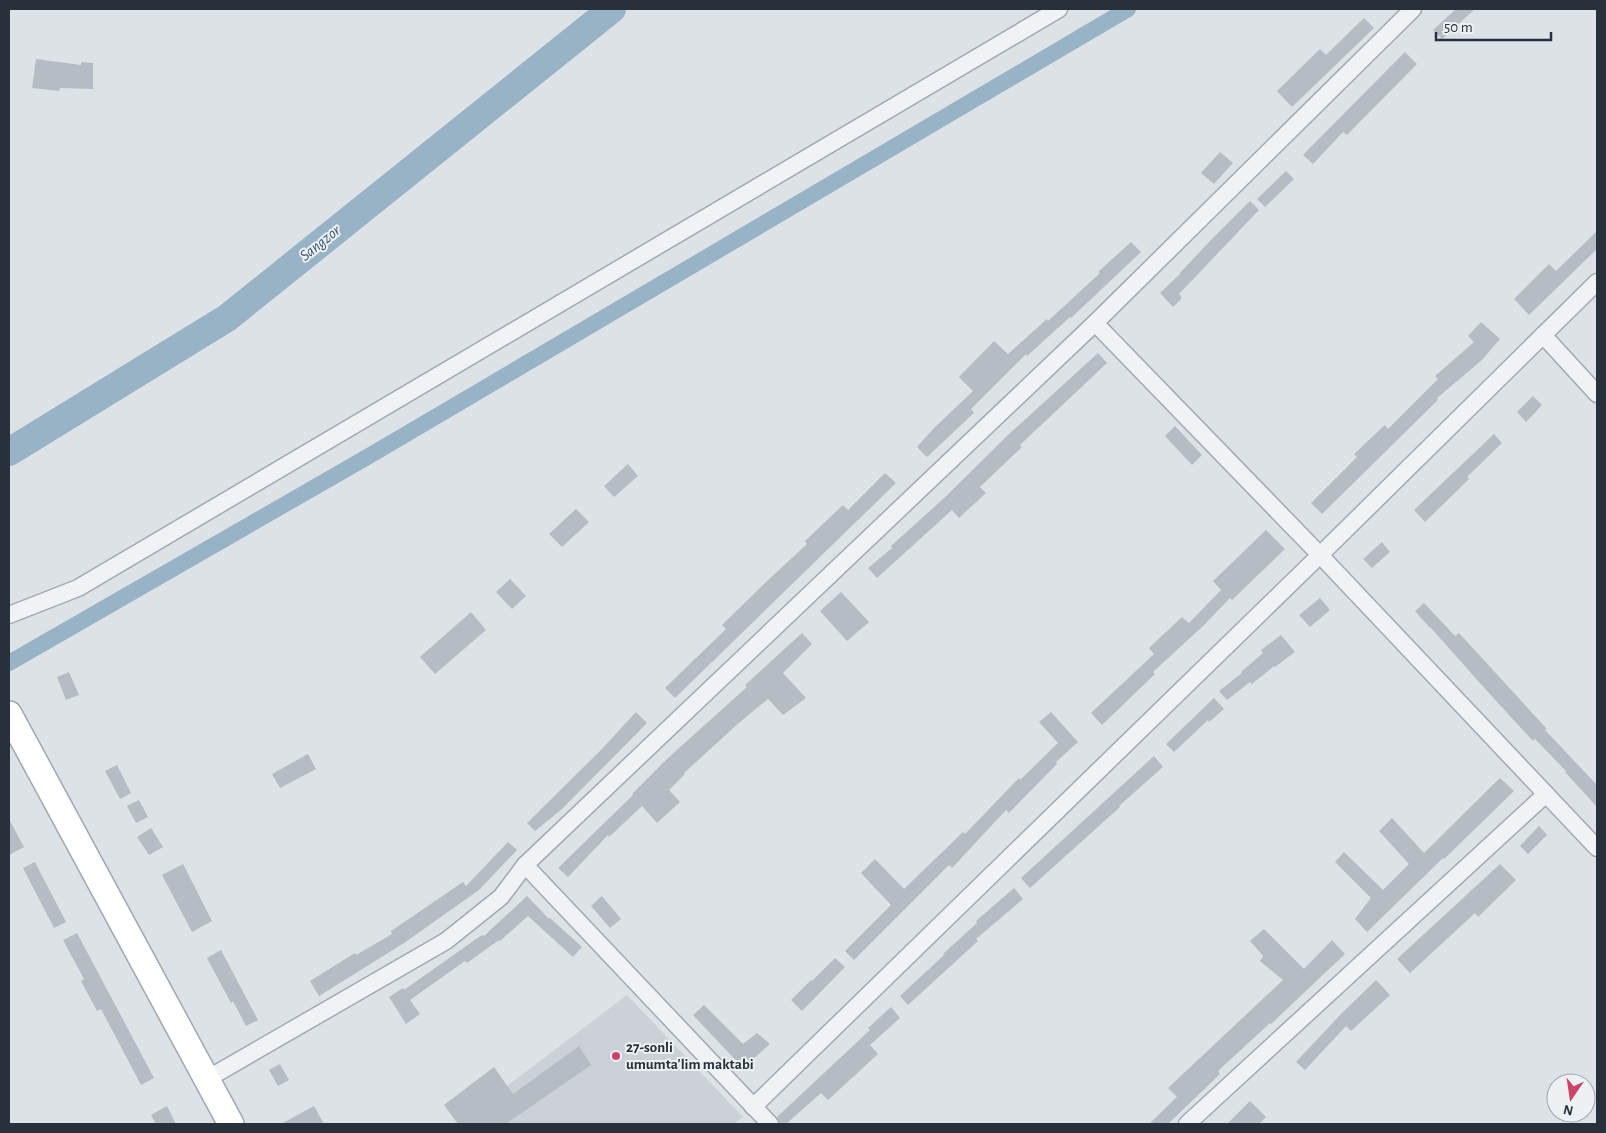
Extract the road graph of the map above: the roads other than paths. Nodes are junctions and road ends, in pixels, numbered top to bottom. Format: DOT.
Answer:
graph roads {
  1 [pos="1059,9"];
  2 [pos="1413,9"];
  3 [pos="1597,282"];
  4 [pos="1095,322"];
  5 [pos="1542,335"];
  6 [pos="1597,394"];
  7 [pos="1320,555"];
  8 [pos="9,615"];
  9 [pos="9,714"];
  10 [pos="1546,794"];
  11 [pos="1597,848"];
  12 [pos="525,865"];
  13 [pos="207,1079"];
  14 [pos="753,1107"];
  15 [pos="231,1124"];
  16 [pos="770,1124"];
  17 [pos="1187,1124"];
  1 -- 8 [label="street"];
  2 -- 4 [label="street"];
  3 -- 5 [label="street"];
  4 -- 7 [label="street"];
  4 -- 12 [label="street"];
  5 -- 6 [label="street"];
  5 -- 7 [label="street"];
  7 -- 10 [label="street"];
  7 -- 14 [label="street"];
  9 -- 13 [label="main road"];
  10 -- 11 [label="street"];
  10 -- 17 [label="street"];
  12 -- 13 [label="street"];
  12 -- 14 [label="street"];
  13 -- 15 [label="main road"];
  14 -- 16 [label="street"];
}
